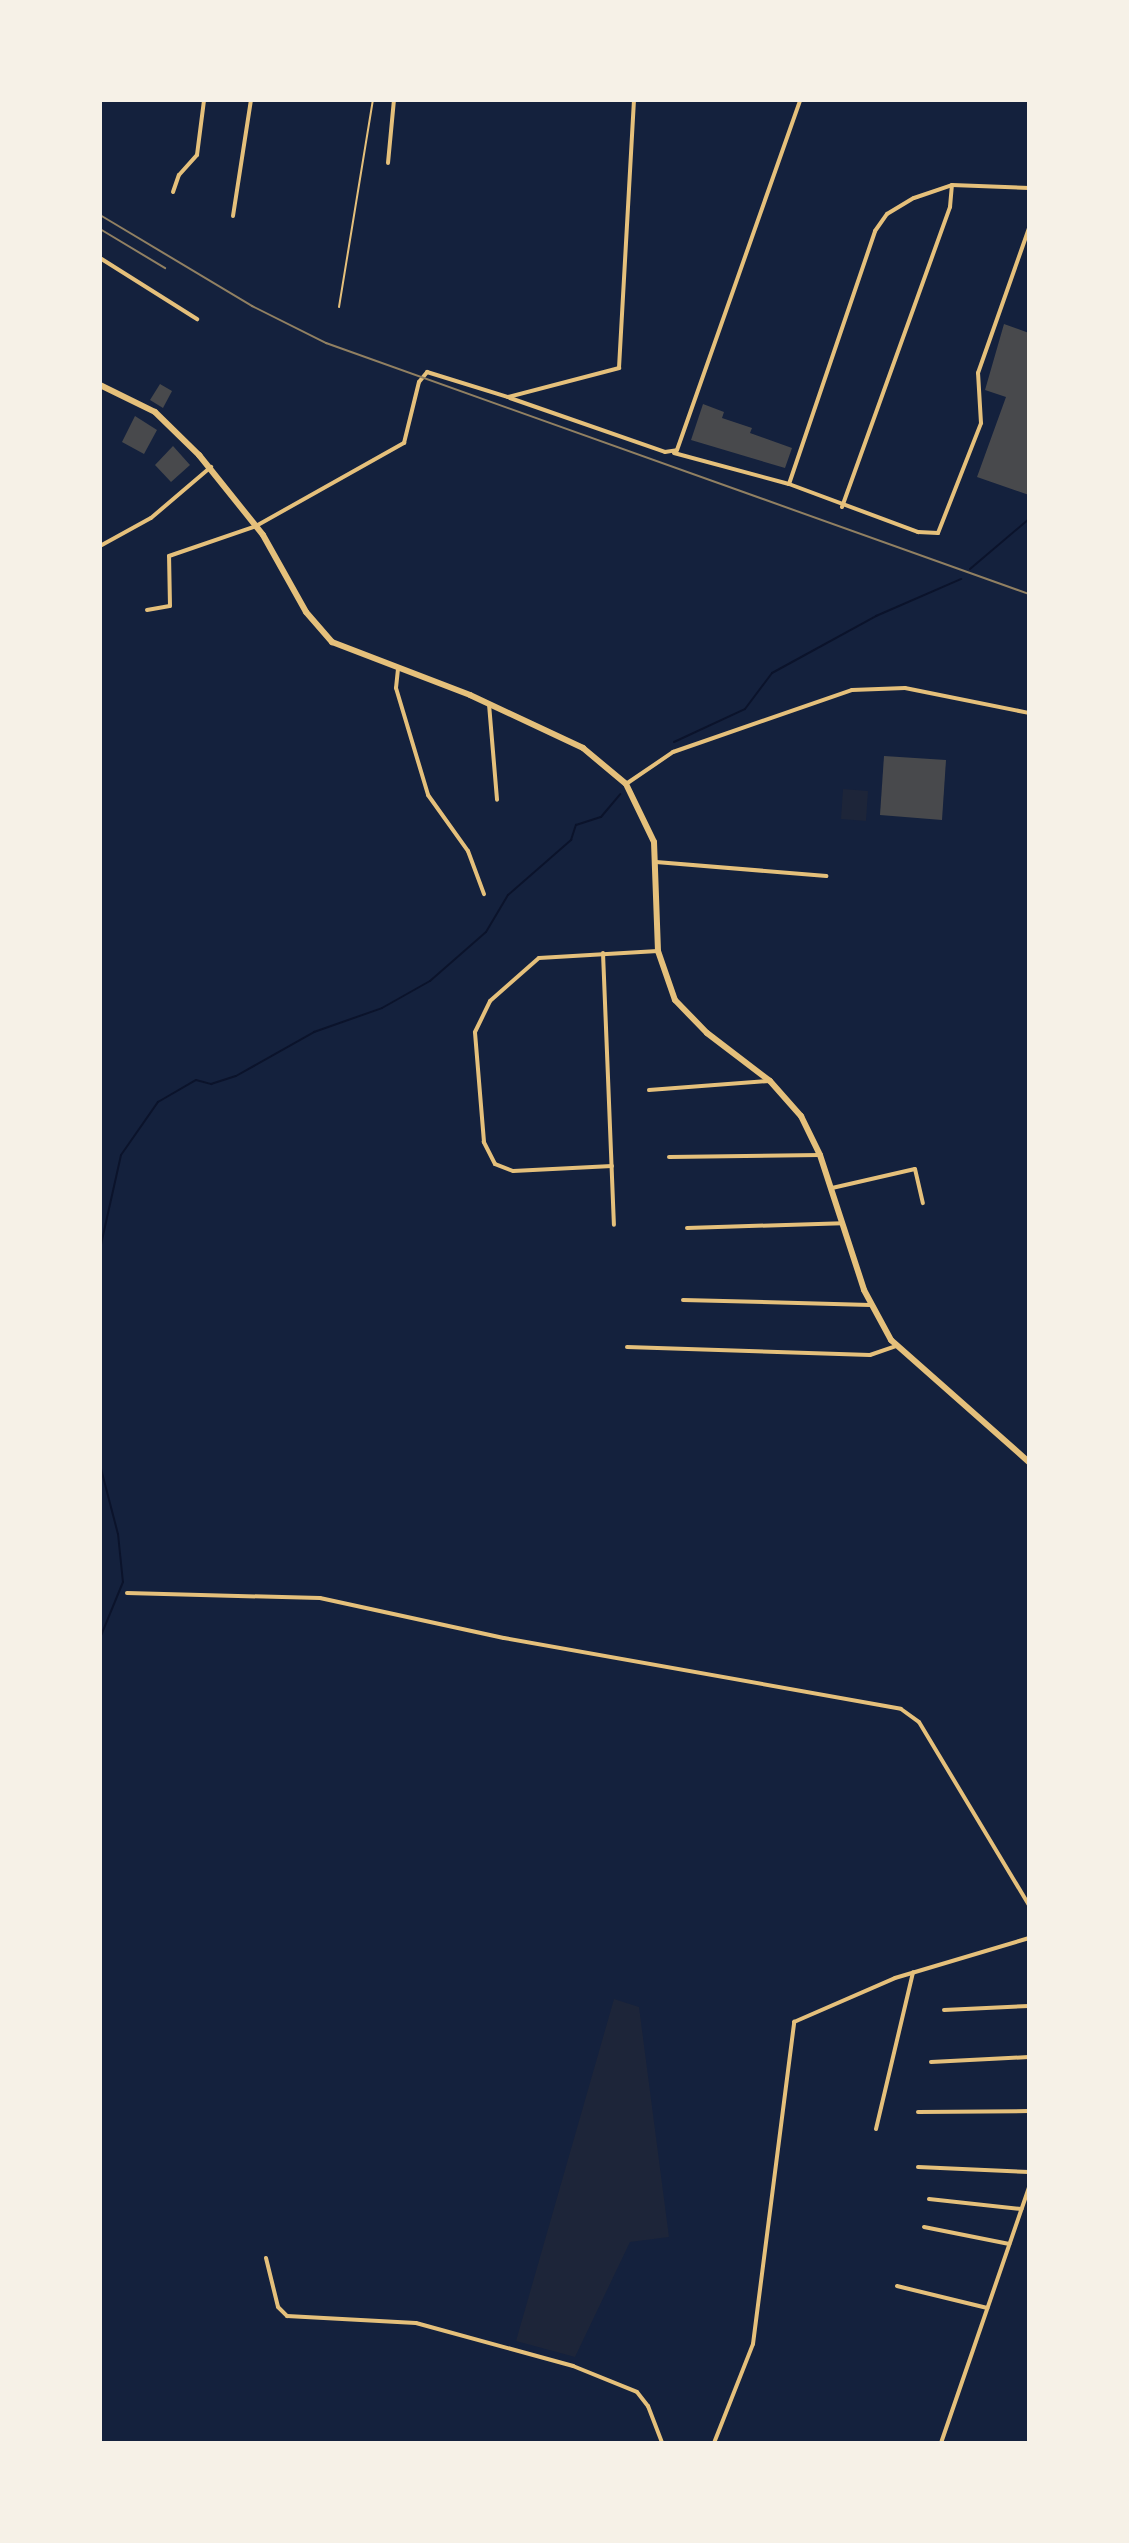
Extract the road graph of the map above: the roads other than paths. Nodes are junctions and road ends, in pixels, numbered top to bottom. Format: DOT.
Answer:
graph roads {
  1 [pos="204,100"];
  2 [pos="251,100"];
  3 [pos="373,100"];
  4 [pos="394,100"];
  5 [pos="634,100"];
  6 [pos="800,100"];
  7 [pos="388,163"];
  8 [pos="952,185"];
  9 [pos="1029,188"];
  10 [pos="173,192"];
  11 [pos="233,216"];
  12 [pos="1029,228"];
  13 [pos="100,258"];
  14 [pos="339,307"];
  15 [pos="197,319"];
  16 [pos="100,385"];
  17 [pos="508,397"];
  18 [pos="674,453"];
  19 [pos="211,467"];
  20 [pos="789,484"];
  21 [pos="842,507"];
  22 [pos="256,526"];
  23 [pos="100,546"];
  24 [pos="147,610"];
  25 [pos="398,669"];
  26 [pos="489,704"];
  27 [pos="1029,713"];
  28 [pos="626,784"];
  29 [pos="497,800"];
  30 [pos="656,862"];
  31 [pos="826,876"];
  32 [pos="484,894"];
  33 [pos="658,951"];
  34 [pos="603,953"];
  35 [pos="770,1081"];
  36 [pos="649,1090"];
  37 [pos="820,1155"];
  38 [pos="669,1157"];
  39 [pos="612,1166"];
  40 [pos="831,1188"];
  41 [pos="923,1203"];
  42 [pos="842,1223"];
  43 [pos="614,1225"];
  44 [pos="687,1228"];
  45 [pos="683,1300"];
  46 [pos="870,1305"];
  47 [pos="896,1346"];
  48 [pos="627,1347"];
  49 [pos="1029,1462"];
  50 [pos="127,1593"];
  51 [pos="1029,1905"];
  52 [pos="1029,1938"];
  53 [pos="913,1972"];
  54 [pos="1029,2006"];
  55 [pos="944,2010"];
  56 [pos="1029,2057"];
  57 [pos="931,2062"];
  58 [pos="1029,2111"];
  59 [pos="918,2112"];
  60 [pos="876,2129"];
  61 [pos="918,2167"];
  62 [pos="1029,2172"];
  63 [pos="1029,2187"];
  64 [pos="929,2199"];
  65 [pos="1021,2209"];
  66 [pos="924,2227"];
  67 [pos="1009,2244"];
  68 [pos="266,2258"];
  69 [pos="897,2286"];
  70 [pos="987,2308"];
  71 [pos="662,2443"];
  72 [pos="714,2443"];
  73 [pos="941,2443"];
  1 -- 10 [label="street"];
  2 -- 11 [label="street"];
  3 -- 14 [label="lane"];
  4 -- 7 [label="street"];
  5 -- 17 [label="street"];
  6 -- 18 [label="street"];
  8 -- 9 [label="street"];
  8 -- 20 [label="street"];
  8 -- 21 [label="street"];
  12 -- 21 [label="street"];
  13 -- 15 [label="street"];
  16 -- 19 [label="main road"];
  17 -- 18 [label="street"];
  17 -- 22 [label="street"];
  18 -- 20 [label="street"];
  19 -- 22 [label="main road"];
  19 -- 23 [label="street"];
  20 -- 21 [label="street"];
  22 -- 24 [label="street"];
  22 -- 25 [label="main road"];
  25 -- 26 [label="main road"];
  25 -- 32 [label="street"];
  26 -- 28 [label="main road"];
  26 -- 29 [label="street"];
  27 -- 28 [label="street"];
  28 -- 30 [label="main road"];
  30 -- 31 [label="street"];
  30 -- 33 [label="main road"];
  33 -- 34 [label="street"];
  33 -- 35 [label="main road"];
  34 -- 39 [label="street"];
  34 -- 39 [label="street"];
  35 -- 36 [label="street"];
  35 -- 37 [label="main road"];
  37 -- 38 [label="street"];
  37 -- 40 [label="main road"];
  39 -- 43 [label="street"];
  40 -- 41 [label="street"];
  40 -- 42 [label="main road"];
  42 -- 44 [label="street"];
  42 -- 46 [label="main road"];
  45 -- 46 [label="street"];
  46 -- 47 [label="main road"];
  47 -- 48 [label="street"];
  47 -- 49 [label="main road"];
  50 -- 51 [label="street"];
  52 -- 53 [label="street"];
  53 -- 60 [label="street"];
  53 -- 72 [label="street"];
  54 -- 55 [label="street"];
  56 -- 57 [label="street"];
  58 -- 59 [label="street"];
  61 -- 62 [label="street"];
  63 -- 65 [label="street"];
  64 -- 65 [label="street"];
  65 -- 67 [label="street"];
  66 -- 67 [label="street"];
  67 -- 70 [label="street"];
  68 -- 71 [label="street"];
  69 -- 70 [label="street"];
  70 -- 73 [label="street"];
}
